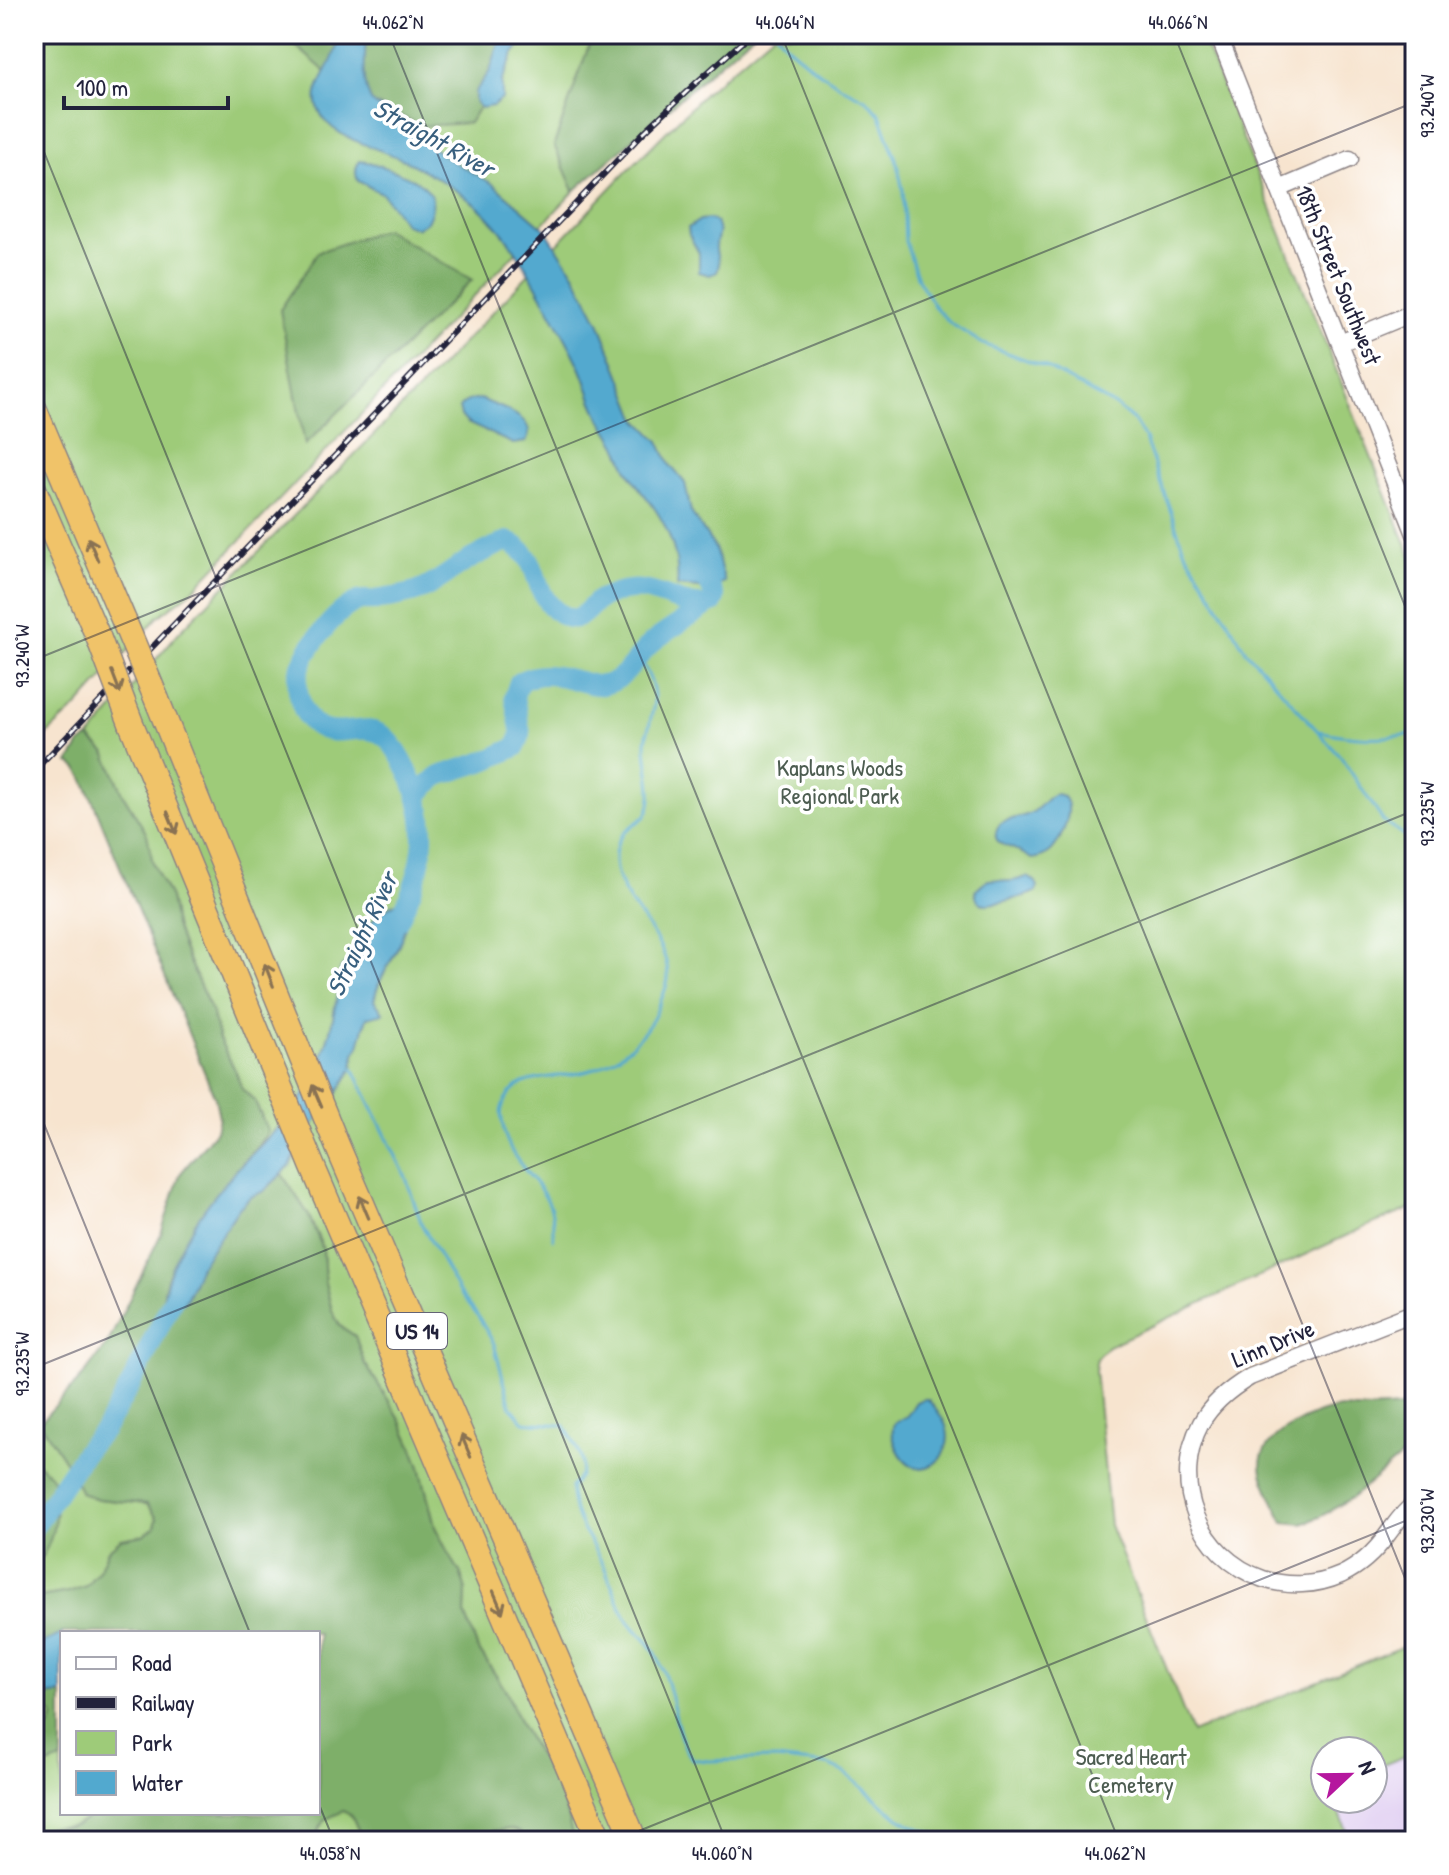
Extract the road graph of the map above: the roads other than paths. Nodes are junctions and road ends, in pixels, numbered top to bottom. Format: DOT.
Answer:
graph roads {
  1 [pos="1217,34"];
  2 [pos="1350,159"];
  3 [pos="1279,189"];
  4 [pos="1415,312"];
  5 [pos="1340,343"];
  6 [pos="34,408"];
  7 [pos="34,489"];
  8 [pos="1415,534"];
  9 [pos="1415,1312"];
  10 [pos="1415,1503"];
  11 [pos="580,1714"];
  12 [pos="600,1841"];
  13 [pos="635,1841"];
  14 [pos="643,1841"];
  1 -- 3 [label="street, 18th Street Southwest"];
  2 -- 3 [label="street"];
  3 -- 5 [label="street, 18th Street Southwest"];
  4 -- 5 [label="street"];
  5 -- 8 [label="street, 18th Street Southwest"];
  11 -- 6 [label="highway, US 14, one-way, bridge"];
  7 -- 12 [label="highway, US 14, one-way, bridge"];
  9 -- 10 [label="street, Linn Drive"];
  11 -- 13 [label="highway, US 14"];
  11 -- 14 [label="highway"];
}
